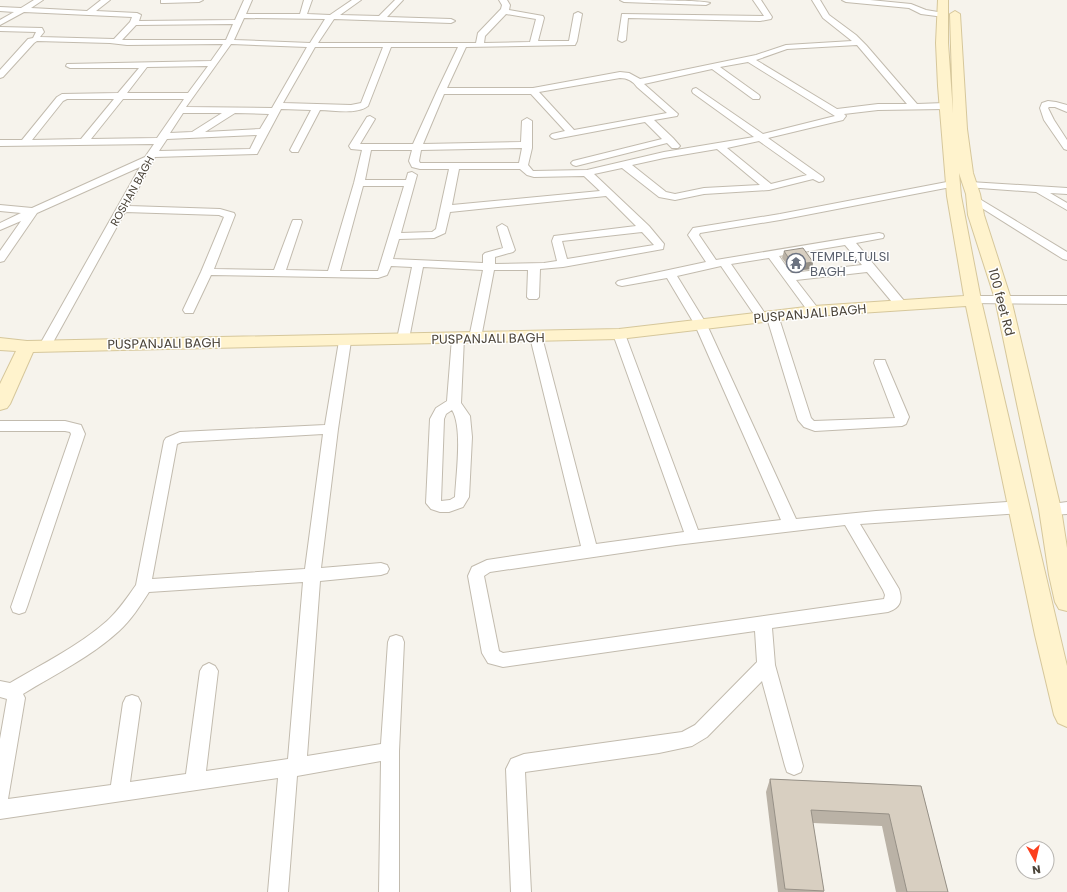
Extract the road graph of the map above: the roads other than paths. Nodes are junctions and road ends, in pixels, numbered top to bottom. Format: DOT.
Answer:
graph roads {
  1 [pos="39,0"];
  2 [pos="106,0"];
  3 [pos="199,0"];
  4 [pos="248,0"];
  5 [pos="308,0"];
  6 [pos="357,0"];
  7 [pos="399,0"];
  8 [pos="503,0"];
  9 [pos="624,0"];
  10 [pos="757,0"];
  11 [pos="816,0"];
  12 [pos="851,0"];
  13 [pos="954,0"];
  14 [pos="164,1"];
  15 [pos="706,3"];
  16 [pos="943,8"];
  17 [pos="0,9"];
  18 [pos="20,11"];
  19 [pos="503,11"];
  20 [pos="88,14"];
  21 [pos="578,14"];
  22 [pos="303,16"];
  23 [pos="333,17"];
  24 [pos="382,18"];
  25 [pos="240,19"];
  26 [pos="451,21"];
  27 [pos="134,22"];
  28 [pos="0,23"];
  29 [pos="0,29"];
  30 [pos="34,39"];
  31 [pos="622,40"];
  32 [pos="117,42"];
  33 [pos="229,42"];
  34 [pos="859,43"];
  35 [pos="533,44"];
  36 [pos="312,45"];
  37 [pos="480,45"];
  38 [pos="388,46"];
  39 [pos="463,46"];
  40 [pos="749,59"];
  41 [pos="213,63"];
  42 [pos="145,65"];
  43 [pos="70,66"];
  44 [pos="713,66"];
  45 [pos="0,75"];
  46 [pos="640,82"];
  47 [pos="440,91"];
  48 [pos="533,91"];
  49 [pos="696,91"];
  50 [pos="120,95"];
  51 [pos="191,96"];
  52 [pos="756,97"];
  53 [pos="914,106"];
  54 [pos="945,106"];
  55 [pos="317,107"];
  56 [pos="277,109"];
  57 [pos="1067,109"];
  58 [pos="180,110"];
  59 [pos="232,111"];
  60 [pos="837,112"];
  61 [pos="370,119"];
  62 [pos="648,120"];
  63 [pos="527,121"];
  64 [pos="263,132"];
  65 [pos="572,132"];
  66 [pos="195,135"];
  67 [pos="555,136"];
  68 [pos="761,138"];
  69 [pos="162,139"];
  70 [pos="670,140"];
  71 [pos="84,142"];
  72 [pos="0,143"];
  73 [pos="24,143"];
  74 [pos="526,145"];
  75 [pos="719,146"];
  76 [pos="417,147"];
  77 [pos="1067,147"];
  78 [pos="367,148"];
  79 [pos="295,150"];
  80 [pos="681,152"];
  81 [pos="150,157"];
  82 [pos="576,163"];
  83 [pos="415,165"];
  84 [pos="625,165"];
  85 [pos="455,166"];
  86 [pos="523,166"];
  87 [pos="587,172"];
  88 [pos="359,183"];
  89 [pos="409,183"];
  90 [pos="768,187"];
  91 [pos="965,189"];
  92 [pos="1038,190"];
  93 [pos="1067,191"];
  94 [pos="607,193"];
  95 [pos="1067,207"];
  96 [pos="0,208"];
  97 [pos="122,209"];
  98 [pos="446,209"];
  99 [pos="33,211"];
  100 [pos="297,222"];
  101 [pos="502,227"];
  102 [pos="0,228"];
  103 [pos="645,228"];
  104 [pos="394,236"];
  105 [pos="879,236"];
  106 [pos="848,241"];
  107 [pos="772,255"];
  108 [pos="1067,258"];
  109 [pos="0,259"];
  110 [pos="387,262"];
  111 [pos="418,263"];
  112 [pos="562,264"];
  113 [pos="719,264"];
  114 [pos="489,267"];
  115 [pos="534,267"];
  116 [pos="870,268"];
  117 [pos="207,272"];
  118 [pos="279,273"];
  119 [pos="333,274"];
  120 [pos="670,274"];
  121 [pos="788,277"];
  122 [pos="622,283"];
  123 [pos="533,297"];
  124 [pos="1003,299"];
  125 [pos="974,300"];
  126 [pos="1067,300"];
  127 [pos="901,305"];
  128 [pos="189,310"];
  129 [pos="814,311"];
  130 [pos="767,316"];
  131 [pos="701,324"];
  132 [pos="619,334"];
  133 [pos="536,337"];
  134 [pos="458,338"];
  135 [pos="475,338"];
  136 [pos="403,340"];
  137 [pos="346,341"];
  138 [pos="0,344"];
  139 [pos="45,346"];
  140 [pos="27,347"];
  141 [pos="880,363"];
  142 [pos="454,403"];
  143 [pos="0,404"];
  144 [pos="0,426"];
  145 [pos="331,429"];
  146 [pos="1020,507"];
  147 [pos="1059,508"];
  148 [pos="850,520"];
  149 [pos="791,525"];
  150 [pos="693,537"];
  151 [pos="590,551"];
  152 [pos="381,569"];
  153 [pos="312,575"];
  154 [pos="144,586"];
  155 [pos="1067,602"];
  156 [pos="19,607"];
  157 [pos="763,622"];
  158 [pos="396,642"];
  159 [pos="1059,656"];
  160 [pos="766,665"];
  161 [pos="209,671"];
  162 [pos="6,690"];
  163 [pos="132,703"];
  164 [pos="1067,715"];
  165 [pos="390,751"];
  166 [pos="794,766"];
  167 [pos="293,768"];
  168 [pos="195,781"];
  169 [pos="120,792"];
  170 [pos="0,795"];
  171 [pos="0,810"];
  172 [pos="278,892"];
  173 [pos="389,892"];
  174 [pos="521,892"];
  1 -- 18 [label="street"];
  2 -- 20 [label="street"];
  3 -- 14 [label="street"];
  4 -- 25 [label="street, ROSHAN BAGH"];
  5 -- 22 [label="street"];
  6 -- 23 [label="street"];
  7 -- 24 [label="street"];
  8 -- 19 [label="street"];
  9 -- 15 [label="street"];
  10 -- 31 [label="street"];
  11 -- 34 [label="street"];
  12 -- 16 [label="street"];
  13 -- 91 [label="main road, 100 feet Rd"];
  16 -- 54 [label="main road"];
  17 -- 18 [label="street"];
  18 -- 20 [label="street"];
  18 -- 28 [label="street"];
  19 -- 35 [label="street"];
  19 -- 37 [label="street"];
  20 -- 27 [label="street"];
  21 -- 35 [label="street"];
  22 -- 23 [label="street"];
  22 -- 25 [label="street"];
  23 -- 24 [label="street"];
  23 -- 36 [label="street"];
  24 -- 26 [label="street"];
  25 -- 27 [label="street"];
  25 -- 33 [label="street, ROSHAN BAGH"];
  27 -- 32 [label="street"];
  29 -- 30 [label="street"];
  30 -- 32 [label="street"];
  30 -- 45 [label="street"];
  32 -- 33 [label="street"];
  33 -- 36 [label="street"];
  33 -- 41 [label="street, ROSHAN BAGH"];
  34 -- 40 [label="street"];
  34 -- 53 [label="street"];
  35 -- 37 [label="street"];
  36 -- 38 [label="street"];
  36 -- 56 [label="street"];
  37 -- 39 [label="street"];
  38 -- 39 [label="street"];
  38 -- 55 [label="street"];
  39 -- 47 [label="street"];
  40 -- 44 [label="street"];
  40 -- 60 [label="street"];
  41 -- 42 [label="street"];
  41 -- 51 [label="street, ROSHAN BAGH"];
  42 -- 43 [label="street"];
  42 -- 50 [label="street"];
  44 -- 46 [label="street"];
  44 -- 52 [label="street"];
  46 -- 48 [label="street"];
  46 -- 62 [label="street"];
  47 -- 48 [label="street"];
  47 -- 76 [label="street"];
  48 -- 65 [label="street"];
  49 -- 68 [label="street"];
  50 -- 51 [label="street"];
  50 -- 71 [label="street"];
  50 -- 73 [label="street"];
  51 -- 58 [label="street, ROSHAN BAGH"];
  53 -- 54 [label="street"];
  53 -- 60 [label="street"];
  54 -- 91 [label="main road"];
  55 -- 56 [label="street"];
  55 -- 79 [label="street"];
  56 -- 59 [label="street"];
  56 -- 64 [label="street"];
  57 -- 77 [label="street"];
  58 -- 59 [label="street"];
  58 -- 69 [label="street, ROSHAN BAGH"];
  59 -- 66 [label="street"];
  60 -- 68 [label="street"];
  61 -- 78 [label="street"];
  62 -- 65 [label="street"];
  62 -- 70 [label="street"];
  63 -- 74 [label="street"];
  64 -- 66 [label="street"];
  64 -- 81 [label="street"];
  65 -- 67 [label="street"];
  66 -- 69 [label="street"];
  68 -- 75 [label="street"];
  68 -- 90 [label="street"];
  69 -- 71 [label="street"];
  69 -- 81 [label="street, ROSHAN BAGH"];
  70 -- 80 [label="street"];
  70 -- 82 [label="street"];
  71 -- 73 [label="street"];
  72 -- 73 [label="street"];
  74 -- 76 [label="street"];
  74 -- 86 [label="street"];
  75 -- 80 [label="street"];
  75 -- 90 [label="street"];
  76 -- 78 [label="street"];
  76 -- 83 [label="street"];
  78 -- 88 [label="street"];
  80 -- 84 [label="street"];
  81 -- 97 [label="street, ROSHAN BAGH"];
  81 -- 99 [label="street"];
  83 -- 85 [label="street"];
  83 -- 89 [label="street"];
  84 -- 87 [label="street"];
  84 -- 90 [label="street"];
  85 -- 86 [label="street"];
  85 -- 98 [label="street"];
  86 -- 87 [label="street"];
  87 -- 94 [label="street"];
  88 -- 89 [label="street"];
  88 -- 119 [label="street"];
  89 -- 104 [label="street"];
  91 -- 92 [label="street"];
  91 -- 108 [label="street"];
  91 -- 113 [label="street"];
  91 -- 124 [label="main road, 100 feet Rd"];
  91 -- 125 [label="main road"];
  92 -- 93 [label="street"];
  92 -- 95 [label="street"];
  94 -- 98 [label="street"];
  94 -- 103 [label="street"];
  96 -- 99 [label="street"];
  97 -- 117 [label="street"];
  97 -- 139 [label="street, ROSHAN BAGH"];
  98 -- 104 [label="street"];
  99 -- 102 [label="street"];
  99 -- 109 [label="street"];
  100 -- 118 [label="street"];
  101 -- 114 [label="street"];
  103 -- 112 [label="street"];
  103 -- 112 [label="street"];
  104 -- 110 [label="street"];
  105 -- 106 [label="street"];
  106 -- 107 [label="street"];
  106 -- 116 [label="street"];
  107 -- 113 [label="street"];
  107 -- 121 [label="street"];
  110 -- 111 [label="street"];
  110 -- 119 [label="street"];
  111 -- 114 [label="street"];
  111 -- 136 [label="street"];
  112 -- 115 [label="street"];
  113 -- 120 [label="street"];
  113 -- 130 [label="street"];
  114 -- 115 [label="street"];
  114 -- 135 [label="street"];
  115 -- 123 [label="street"];
  116 -- 121 [label="street"];
  116 -- 127 [label="street"];
  117 -- 118 [label="street"];
  117 -- 128 [label="street"];
  118 -- 119 [label="street"];
  120 -- 122 [label="street"];
  120 -- 131 [label="street"];
  121 -- 129 [label="street"];
  124 -- 125 [label="street"];
  124 -- 126 [label="street"];
  124 -- 147 [label="main road, 100 feet Rd"];
  125 -- 127 [label="main road, PUSPANJALI BAGH"];
  125 -- 146 [label="main road"];
  127 -- 129 [label="main road, PUSPANJALI BAGH"];
  129 -- 130 [label="main road, PUSPANJALI BAGH"];
  130 -- 131 [label="main road, PUSPANJALI BAGH"];
  130 -- 141 [label="street"];
  131 -- 132 [label="main road, PUSPANJALI BAGH"];
  131 -- 149 [label="street"];
  132 -- 133 [label="main road, PUSPANJALI BAGH"];
  132 -- 150 [label="street"];
  133 -- 135 [label="main road, PUSPANJALI BAGH"];
  133 -- 151 [label="street"];
  134 -- 135 [label="main road, PUSPANJALI BAGH"];
  134 -- 136 [label="main road, PUSPANJALI BAGH"];
  134 -- 142 [label="street"];
  136 -- 137 [label="main road, PUSPANJALI BAGH"];
  137 -- 139 [label="main road, PUSPANJALI BAGH"];
  137 -- 145 [label="street"];
  138 -- 140 [label="main road, PUSPANJALI BAGH"];
  139 -- 140 [label="main road, PUSPANJALI BAGH"];
  140 -- 143 [label="main road"];
  142 -- 142 [label="street"];
  144 -- 156 [label="street"];
  145 -- 153 [label="street"];
  145 -- 154 [label="street"];
  146 -- 148 [label="street"];
  146 -- 159 [label="main road"];
  147 -- 155 [label="main road, 100 feet Rd"];
  148 -- 149 [label="street"];
  148 -- 157 [label="street"];
  149 -- 150 [label="street"];
  150 -- 151 [label="street"];
  151 -- 157 [label="street"];
  152 -- 153 [label="street"];
  153 -- 154 [label="street"];
  153 -- 167 [label="street"];
  154 -- 162 [label="street"];
  157 -- 160 [label="street"];
  158 -- 165 [label="street"];
  159 -- 164 [label="main road"];
  160 -- 166 [label="street"];
  160 -- 174 [label="street"];
  161 -- 168 [label="street"];
  162 -- 170 [label="street"];
  163 -- 169 [label="street"];
  165 -- 167 [label="street"];
  165 -- 173 [label="street"];
  167 -- 168 [label="street"];
  167 -- 172 [label="street"];
  168 -- 169 [label="street"];
  169 -- 171 [label="street"];
}
